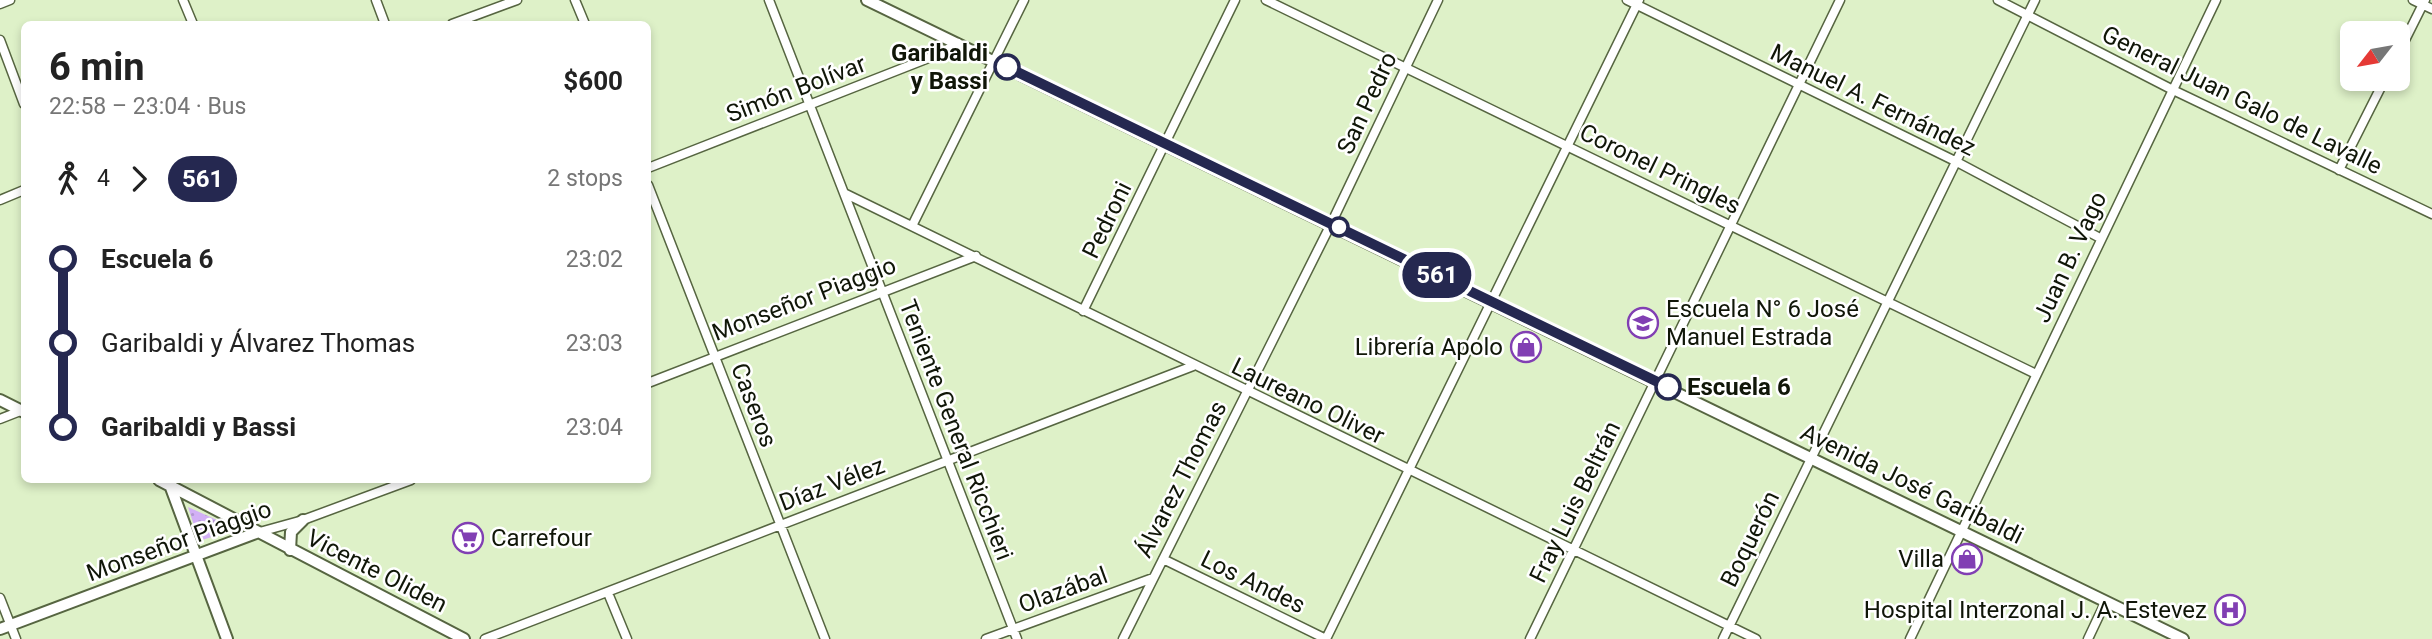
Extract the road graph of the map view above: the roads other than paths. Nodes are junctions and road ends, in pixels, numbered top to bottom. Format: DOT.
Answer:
graph roads {
  1 [pos="10,0"];
  2 [pos="183,0"];
  3 [pos="376,0"];
  4 [pos="517,0"];
  5 [pos="575,0"];
  6 [pos="769,0"];
  7 [pos="867,0"];
  8 [pos="1024,0"];
  9 [pos="1235,0"];
  10 [pos="1266,0"];
  11 [pos="1438,0"];
  12 [pos="1627,0"];
  13 [pos="1840,0"];
  14 [pos="1998,0"];
  15 [pos="2035,0"];
  16 [pos="2216,0"];
  17 [pos="2413,0"];
  18 [pos="1638,2"];
  19 [pos="2424,2"];
  20 [pos="0,4"];
  21 [pos="2432,9"];
  22 [pos="2027,15"];
  23 [pos="191,21"];
  24 [pos="384,21"];
  25 [pos="460,21"];
  26 [pos="584,21"];
  27 [pos="2410,30"];
  28 [pos="0,40"];
  29 [pos="958,43"];
  30 [pos="995,61"];
  31 [pos="1405,68"];
  32 [pos="1798,84"];
  33 [pos="2173,90"];
  34 [pos="2379,91"];
  35 [pos="21,96"];
  36 [pos="810,104"];
  37 [pos="1166,145"];
  38 [pos="1566,145"];
  39 [pos="1955,161"];
  40 [pos="651,167"];
  41 [pos="2340,170"];
  42 [pos="21,191"];
  43 [pos="651,193"];
  44 [pos="846,194"];
  45 [pos="0,200"];
  46 [pos="2432,214"];
  47 [pos="1331,223"];
  48 [pos="1730,223"];
  49 [pos="912,226"];
  50 [pos="2100,237"];
  51 [pos="976,256"];
  52 [pos="882,292"];
  53 [pos="1491,301"];
  54 [pos="1885,302"];
  55 [pos="1083,312"];
  56 [pos="714,355"];
  57 [pos="1193,366"];
  58 [pos="2036,374"];
  59 [pos="1655,381"];
  60 [pos="651,382"];
  61 [pos="1246,391"];
  62 [pos="0,400"];
  63 [pos="21,410"];
  64 [pos="21,412"];
  65 [pos="0,419"];
  66 [pos="1811,456"];
  67 [pos="948,461"];
  68 [pos="1408,471"];
  69 [pos="166,483"];
  70 [pos="403,483"];
  71 [pos="170,485"];
  72 [pos="303,520"];
  73 [pos="780,525"];
  74 [pos="1961,532"];
  75 [pos="256,533"];
  76 [pos="290,550"];
  77 [pos="1573,550"];
  78 [pos="196,555"];
  79 [pos="1163,559"];
  80 [pos="1153,578"];
  81 [pos="608,593"];
  82 [pos="0,598"];
  83 [pos="2105,603"];
  84 [pos="1729,626"];
  85 [pos="5,627"];
  86 [pos="1012,629"];
  87 [pos="16,639"];
  88 [pos="228,639"];
  89 [pos="464,639"];
  90 [pos="485,639"];
  91 [pos="627,639"];
  92 [pos="825,639"];
  93 [pos="986,639"];
  94 [pos="1017,639"];
  95 [pos="1123,639"];
  96 [pos="1326,639"];
  97 [pos="1530,639"];
  98 [pos="1723,639"];
  99 [pos="1756,639"];
  100 [pos="1910,639"];
  101 [pos="2088,639"];
  102 [pos="2183,639"];
  1 -- 20 [label="street"];
  2 -- 23 [label="street"];
  3 -- 24 [label="street"];
  4 -- 25 [label="street"];
  5 -- 26 [label="street"];
  6 -- 36 [label="street, Teniente General Ricchieri"];
  7 -- 29 [label="main road, Avenida José Garibaldi"];
  8 -- 30 [label="street"];
  9 -- 37 [label="street, Pedroni"];
  10 -- 31 [label="street, Coronel Pringles"];
  11 -- 31 [label="street, San Pedro"];
  12 -- 18 [label="street, Manuel A. Fernández"];
  13 -- 32 [label="street, Fray Luis Beltrán"];
  14 -- 22 [label="street, General Juan Galo de Lavalle"];
  15 -- 22 [label="street, Boquerón"];
  16 -- 33 [label="street, Juan B. Vago"];
  17 -- 19 [label="street"];
  18 -- 32 [label="street, Manuel A. Fernández"];
  18 -- 38 [label="street"];
  19 -- 21 [label="street"];
  19 -- 27 [label="street"];
  22 -- 33 [label="street, General Juan Galo de Lavalle"];
  22 -- 39 [label="street, Boquerón"];
  28 -- 35 [label="street"];
  29 -- 30 [label="main road, Avenida José Garibaldi"];
  29 -- 36 [label="street, Simón Bolívar"];
  30 -- 37 [label="main road, Avenida José Garibaldi"];
  30 -- 49 [label="street"];
  31 -- 38 [label="street, Coronel Pringles"];
  31 -- 47 [label="street, San Pedro"];
  32 -- 39 [label="street, Manuel A. Fernández"];
  32 -- 48 [label="street, Fray Luis Beltrán"];
  33 -- 41 [label="street, General Juan Galo de Lavalle"];
  33 -- 50 [label="street, Juan B. Vago"];
  34 -- 41 [label="street"];
  36 -- 40 [label="street, Simón Bolívar"];
  36 -- 44 [label="street, Teniente General Ricchieri"];
  37 -- 47 [label="main road, Avenida José Garibaldi"];
  37 -- 55 [label="street, Pedroni"];
  38 -- 48 [label="street, Coronel Pringles"];
  38 -- 53 [label="street"];
  39 -- 50 [label="street, Manuel A. Fernández"];
  39 -- 54 [label="street, Boquerón"];
  41 -- 46 [label="street, General Juan Galo de Lavalle"];
  42 -- 45 [label="street"];
  43 -- 56 [label="street, Caseros"];
  44 -- 49 [label="street, Laureano Oliver"];
  44 -- 52 [label="street, Teniente General Ricchieri"];
  47 -- 53 [label="main road, Avenida José Garibaldi"];
  47 -- 61 [label="street, Álvarez Thomas"];
  48 -- 54 [label="street, Coronel Pringles"];
  48 -- 59 [label="street, Fray Luis Beltrán"];
  49 -- 51 [label="street, Laureano Oliver"];
  50 -- 58 [label="street, Juan B. Vago"];
  51 -- 52 [label="street, Monseñor Piaggio"];
  51 -- 55 [label="street, Laureano Oliver"];
  52 -- 56 [label="street, Monseñor Piaggio"];
  52 -- 67 [label="street, Teniente General Ricchieri"];
  53 -- 59 [label="main road, Avenida José Garibaldi"];
  53 -- 68 [label="street"];
  54 -- 58 [label="street, Coronel Pringles"];
  54 -- 66 [label="street, Boquerón"];
  55 -- 57 [label="street, Laureano Oliver"];
  56 -- 60 [label="street, Monseñor Piaggio"];
  56 -- 73 [label="street, Caseros"];
  57 -- 61 [label="street, Laureano Oliver"];
  57 -- 67 [label="street, Díaz Vélez"];
  58 -- 74 [label="street, Juan B. Vago"];
  59 -- 66 [label="main road, Avenida José Garibaldi"];
  59 -- 77 [label="street, Fray Luis Beltrán"];
  61 -- 68 [label="street, Laureano Oliver"];
  61 -- 79 [label="street, Álvarez Thomas"];
  62 -- 63 [label="main road"];
  64 -- 65 [label="street"];
  66 -- 74 [label="main road, Avenida José Garibaldi"];
  66 -- 84 [label="street, Boquerón"];
  67 -- 73 [label="street, Díaz Vélez"];
  67 -- 86 [label="street, Teniente General Ricchieri"];
  68 -- 77 [label="street, Laureano Oliver"];
  68 -- 96 [label="street"];
  69 -- 71 [label="main road, Vicente Oliden"];
  70 -- 72 [label="street, Monseñor Piaggio"];
  71 -- 75 [label="main road, Vicente Oliden"];
  71 -- 78 [label="main road"];
  72 -- 75 [label="street, Monseñor Piaggio"];
  72 -- 76 [label="main road"];
  73 -- 81 [label="street, Díaz Vélez"];
  73 -- 92 [label="street, Caseros"];
  74 -- 83 [label="main road, Avenida José Garibaldi"];
  74 -- 100 [label="street, Juan B. Vago"];
  75 -- 76 [label="main road, Vicente Oliden"];
  75 -- 78 [label="main road, Monseñor Piaggio"];
  76 -- 89 [label="main road, Vicente Oliden"];
  77 -- 84 [label="street, Laureano Oliver"];
  77 -- 97 [label="street, Fray Luis Beltrán"];
  78 -- 85 [label="main road, Monseñor Piaggio"];
  78 -- 88 [label="main road"];
  79 -- 80 [label="street, Álvarez Thomas"];
  79 -- 96 [label="street, Los Andes"];
  80 -- 86 [label="street, Olazábal"];
  80 -- 95 [label="street, Álvarez Thomas"];
  81 -- 90 [label="street, Díaz Vélez"];
  81 -- 91 [label="street"];
  82 -- 85 [label="street"];
  83 -- 101 [label="street"];
  83 -- 102 [label="main road, Avenida José Garibaldi"];
  84 -- 98 [label="street, Boquerón"];
  84 -- 99 [label="street, Laureano Oliver"];
  85 -- 87 [label="street"];
  86 -- 93 [label="street, Olazábal"];
  86 -- 94 [label="street, Teniente General Ricchieri"];
}
